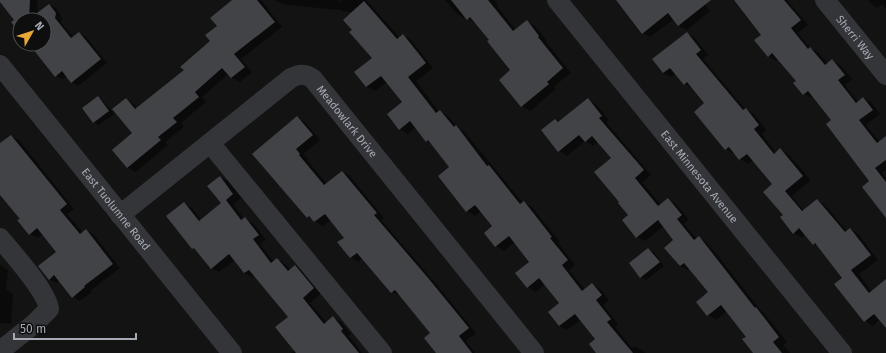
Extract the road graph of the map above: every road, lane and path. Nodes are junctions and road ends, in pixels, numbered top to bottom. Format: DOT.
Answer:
graph roads {
  1 [pos="557,0"];
  2 [pos="826,0"];
  3 [pos="0,65"];
  4 [pos="886,75"];
  5 [pos="210,143"];
  6 [pos="120,215"];
  7 [pos="0,238"];
  8 [pos="0,351"];
  9 [pos="232,353"];
  10 [pos="382,353"];
  11 [pos="534,353"];
  12 [pos="842,353"];
  1 -- 12 [label="street, East Minnesota Avenue"];
  2 -- 4 [label="street, Sherri Way"];
  3 -- 6 [label="street, East Tuolumne Road"];
  5 -- 6 [label="street, Meadowlark Drive"];
  5 -- 10 [label="street"];
  5 -- 11 [label="street, Meadowlark Drive"];
  6 -- 9 [label="street, East Tuolumne Road"];
  7 -- 8 [label="street"];
}
